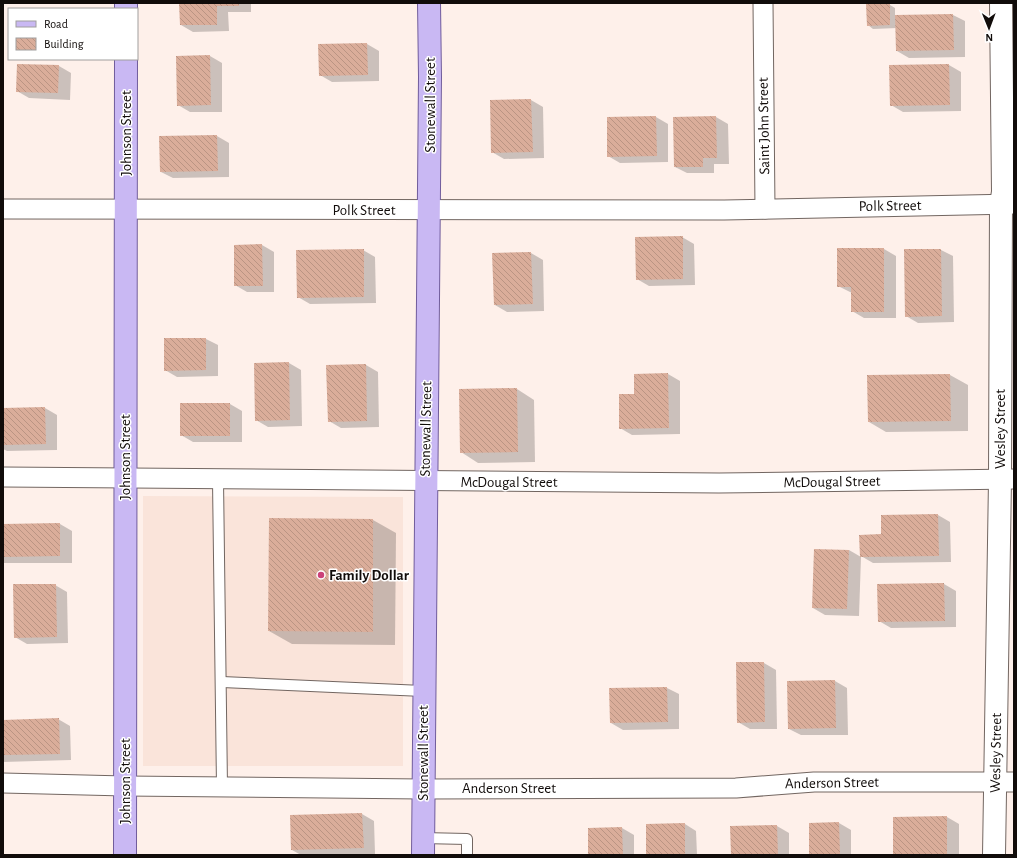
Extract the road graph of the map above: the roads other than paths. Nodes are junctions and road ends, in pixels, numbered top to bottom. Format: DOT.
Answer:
graph roads {
  1 [pos="429,3"];
  2 [pos="763,3"];
  3 [pos="1001,3"];
  4 [pos="126,60"];
  5 [pos="1008,204"];
  6 [pos="3,209"];
  7 [pos="765,209"];
  8 [pos="126,210"];
  9 [pos="429,210"];
  10 [pos="3,478"];
  11 [pos="125,479"];
  12 [pos="1007,479"];
  13 [pos="218,480"];
  14 [pos="425,482"];
  15 [pos="222,682"];
  16 [pos="423,691"];
  17 [pos="1005,782"];
  18 [pos="3,783"];
  19 [pos="125,786"];
  20 [pos="222,787"];
  21 [pos="422,788"];
  22 [pos="423,847"];
  23 [pos="125,855"];
  24 [pos="467,855"];
  25 [pos="994,855"];
  1 -- 9 [label="main road, Stonewall Street"];
  2 -- 7 [label="street, Saint John Street"];
  3 -- 5 [label="street, Wesley Street"];
  4 -- 8 [label="main road, Johnson Street"];
  5 -- 7 [label="street, Polk Street"];
  5 -- 12 [label="street, Wesley Street"];
  6 -- 8 [label="street, Polk Street"];
  7 -- 9 [label="street, Polk Street"];
  8 -- 9 [label="street, Polk Street"];
  8 -- 11 [label="main road, Johnson Street"];
  9 -- 14 [label="main road, Stonewall Street"];
  10 -- 11 [label="street, McDougal Street"];
  11 -- 13 [label="street, McDougal Street"];
  11 -- 19 [label="main road, Johnson Street"];
  12 -- 14 [label="street, McDougal Street"];
  12 -- 17 [label="street, Wesley Street"];
  13 -- 14 [label="street, McDougal Street"];
  13 -- 15 [label="lane"];
  14 -- 16 [label="main road, Stonewall Street"];
  15 -- 16 [label="lane"];
  15 -- 20 [label="lane"];
  16 -- 21 [label="main road, Stonewall Street"];
  17 -- 21 [label="street, Anderson Street"];
  17 -- 25 [label="street, Wesley Street"];
  18 -- 19 [label="street, Anderson Street"];
  19 -- 20 [label="street, Anderson Street"];
  19 -- 23 [label="main road, Johnson Street"];
  20 -- 21 [label="street, Anderson Street"];
  21 -- 22 [label="main road, Stonewall Street"];
  22 -- 24 [label="lane"];
}
